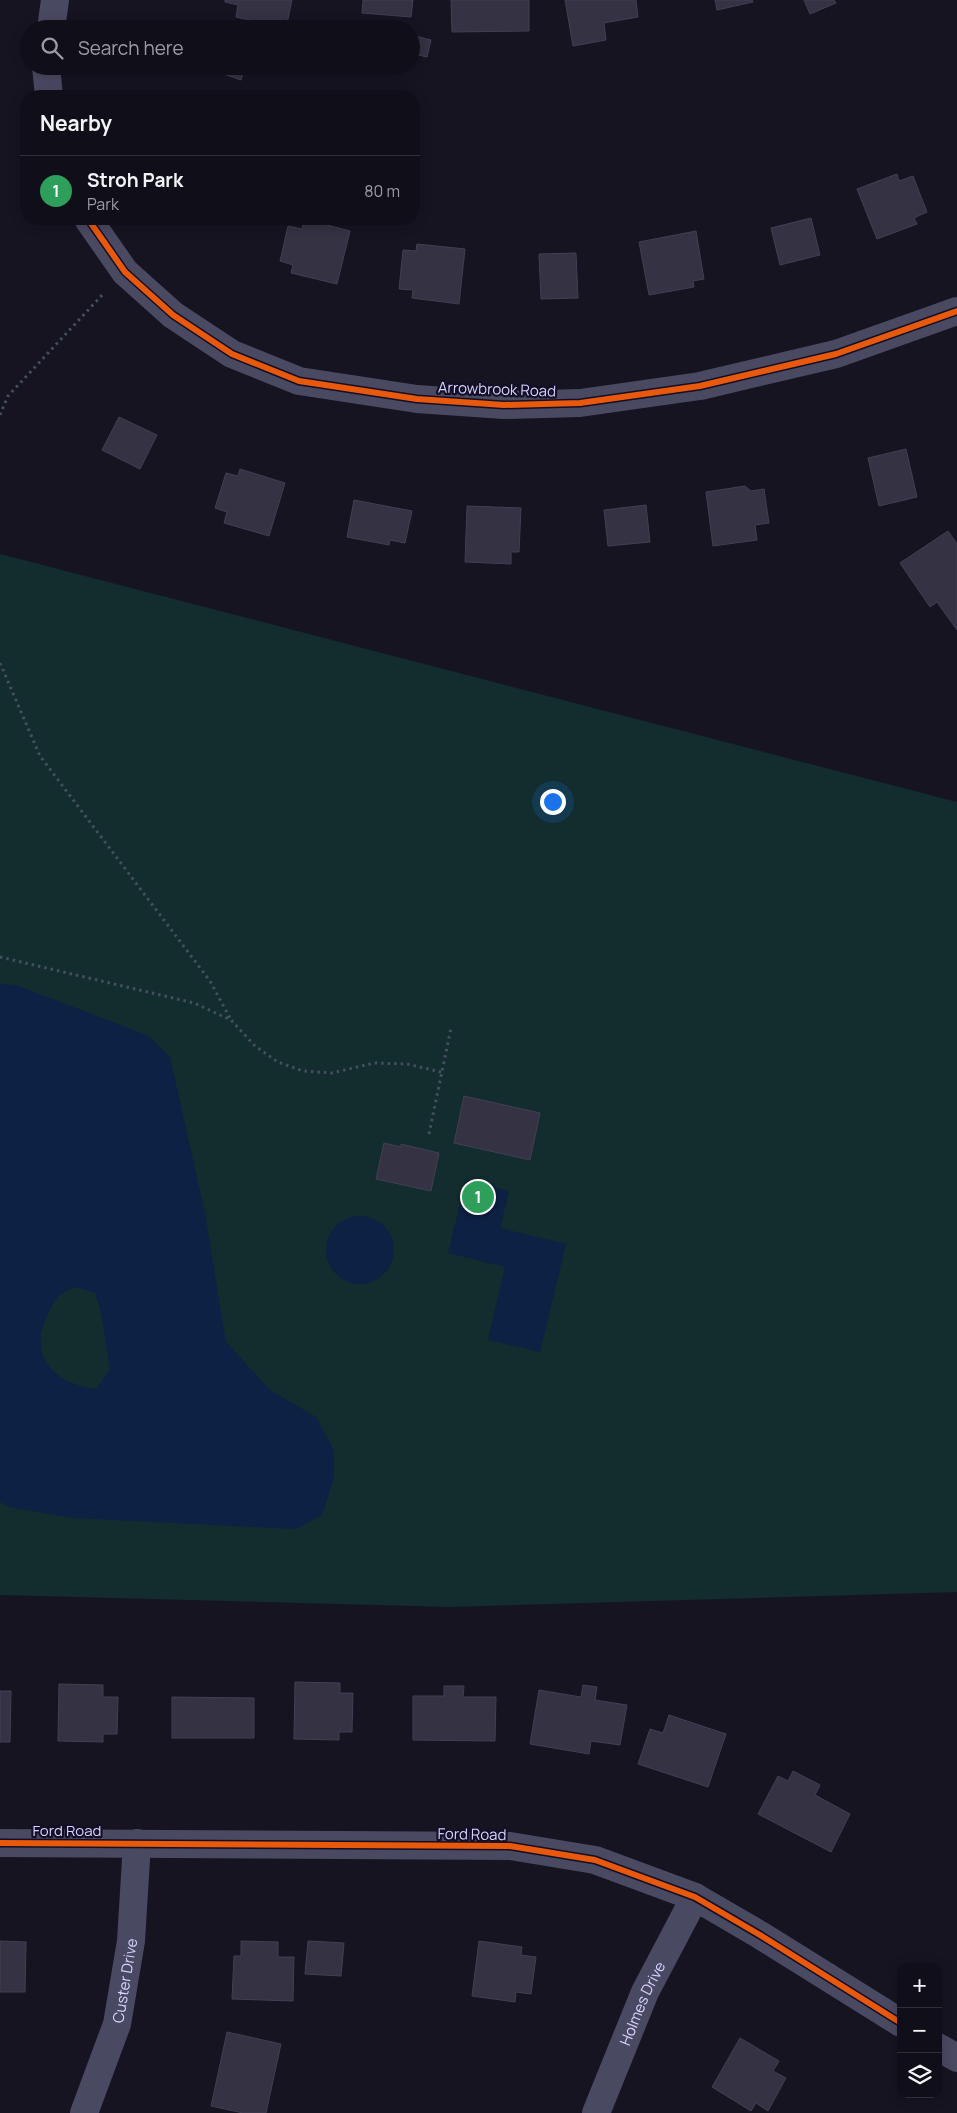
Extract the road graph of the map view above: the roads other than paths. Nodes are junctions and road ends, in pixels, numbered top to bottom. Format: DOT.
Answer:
graph roads {
  1 [pos="55,0"];
  2 [pos="52,20"];
  3 [pos="47,75"];
  4 [pos="48,90"];
  5 [pos="92,225"];
  6 [pos="957,311"];
  7 [pos="137,1842"];
  8 [pos="0,1843"];
  9 [pos="695,1897"];
  10 [pos="897,2021"];
  11 [pos="942,2049"];
  12 [pos="957,2058"];
  13 [pos="84,2113"];
  14 [pos="596,2113"];
  1 -- 2 [label="street"];
  3 -- 4 [label="street"];
  5 -- 6 [label="street, Arrowbrook Road"];
  7 -- 8 [label="street, Ford Road"];
  7 -- 9 [label="street, Ford Road"];
  7 -- 13 [label="street, Custer Drive"];
  9 -- 10 [label="street, Ford Road"];
  9 -- 14 [label="street, Holmes Drive"];
  11 -- 12 [label="street"];
}
